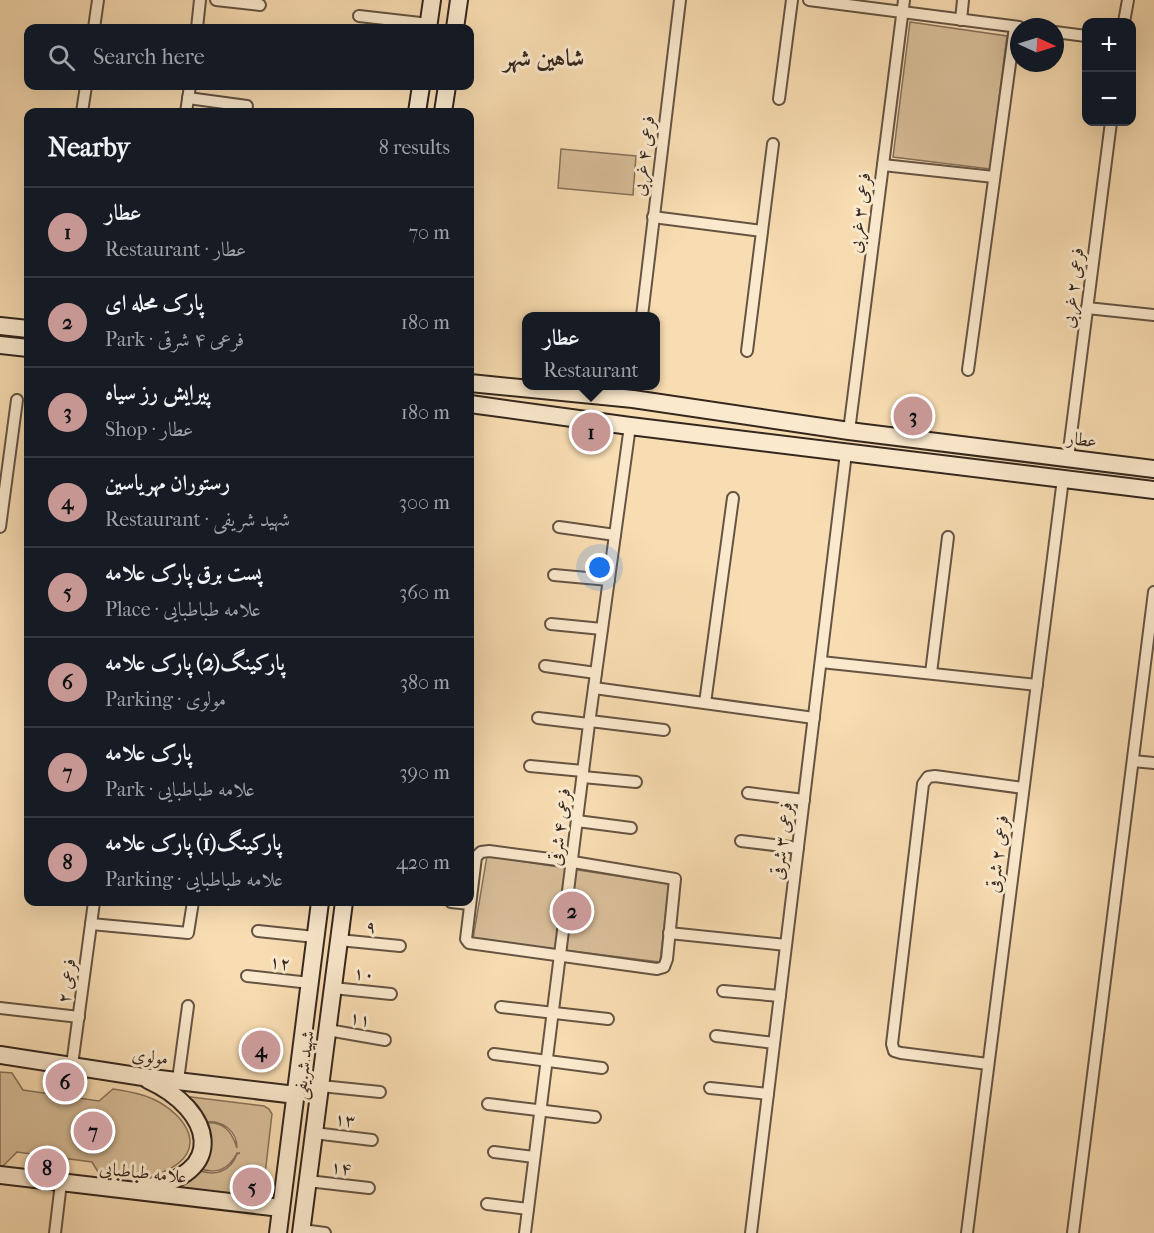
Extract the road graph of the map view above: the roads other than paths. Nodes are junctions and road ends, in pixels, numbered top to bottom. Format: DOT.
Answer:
graph roads {
  1 [pos="98,0"];
  2 [pos="200,0"];
  3 [pos="216,0"];
  4 [pos="432,0"];
  5 [pos="459,0"];
  6 [pos="680,0"];
  7 [pos="792,0"];
  8 [pos="809,0"];
  9 [pos="903,0"];
  10 [pos="963,0"];
  11 [pos="1128,0"];
  12 [pos="260,5"];
  13 [pos="902,13"];
  14 [pos="359,15"];
  15 [pos="1125,18"];
  16 [pos="961,20"];
  17 [pos="95,24"];
  18 [pos="197,24"];
  19 [pos="416,24"];
  20 [pos="429,24"];
  21 [pos="456,24"];
  22 [pos="1010,26"];
  23 [pos="1064,33"];
  24 [pos="1082,35"];
  25 [pos="1010,72"];
  26 [pos="85,90"];
  27 [pos="189,90"];
  28 [pos="420,90"];
  29 [pos="446,90"];
  30 [pos="188,98"];
  31 [pos="779,99"];
  32 [pos="247,105"];
  33 [pos="83,108"];
  34 [pos="187,108"];
  35 [pos="418,108"];
  36 [pos="444,108"];
  37 [pos="1110,126"];
  38 [pos="773,144"];
  39 [pos="883,165"];
  40 [pos="994,177"];
  41 [pos="653,218"];
  42 [pos="762,231"];
  43 [pos="1087,308"];
  44 [pos="642,312"];
  45 [pos="1154,315"];
  46 [pos="0,326"];
  47 [pos="24,329"];
  48 [pos="0,345"];
  49 [pos="24,348"];
  50 [pos="747,351"];
  51 [pos="968,370"];
  52 [pos="474,378"];
  53 [pos="474,383"];
  54 [pos="522,388"];
  55 [pos="522,389"];
  56 [pos="529,390"];
  57 [pos="634,392"];
  58 [pos="17,400"];
  59 [pos="474,405"];
  60 [pos="740,415"];
  61 [pos="630,426"];
  62 [pos="849,431"];
  63 [pos="736,439"];
  64 [pos="846,453"];
  65 [pos="1068,458"];
  66 [pos="1154,469"];
  67 [pos="1063,479"];
  68 [pos="1154,490"];
  69 [pos="733,498"];
  70 [pos="1,511"];
  71 [pos="0,527"];
  72 [pos="558,527"];
  73 [pos="615,535"];
  74 [pos="948,537"];
  75 [pos="554,575"];
  76 [pos="609,580"];
  77 [pos="1154,592"];
  78 [pos="551,624"];
  79 [pos="602,629"];
  80 [pos="821,662"];
  81 [pos="545,666"];
  82 [pos="596,673"];
  83 [pos="931,673"];
  84 [pos="1037,685"];
  85 [pos="594,688"];
  86 [pos="705,703"];
  87 [pos="538,718"];
  88 [pos="814,718"];
  89 [pos="590,723"];
  90 [pos="664,730"];
  91 [pos="1132,761"];
  92 [pos="1154,763"];
  93 [pos="530,766"];
  94 [pos="583,774"];
  95 [pos="636,782"];
  96 [pos="1023,788"];
  97 [pos="748,793"];
  98 [pos="804,800"];
  99 [pos="577,821"];
  100 [pos="631,828"];
  101 [pos="741,841"];
  102 [pos="798,848"];
  103 [pos="573,862"];
  104 [pos="474,873"];
  105 [pos="93,906"];
  106 [pos="192,906"];
  107 [pos="344,906"];
  108 [pos="470,906"];
  109 [pos="319,909"];
  110 [pos="342,921"];
  111 [pos="91,924"];
  112 [pos="258,931"];
  113 [pos="669,933"];
  114 [pos="315,937"];
  115 [pos="339,940"];
  116 [pos="786,945"];
  117 [pos="400,946"];
  118 [pos="561,956"];
  119 [pos="246,976"];
  120 [pos="310,983"];
  121 [pos="333,988"];
  122 [pos="723,991"];
  123 [pos="391,993"];
  124 [pos="780,996"];
  125 [pos="189,1006"];
  126 [pos="501,1006"];
  127 [pos="0,1008"];
  128 [pos="553,1012"];
  129 [pos="79,1017"];
  130 [pos="608,1019"];
  131 [pos="328,1030"];
  132 [pos="716,1036"];
  133 [pos="386,1040"];
  134 [pos="774,1043"];
  135 [pos="494,1054"];
  136 [pos="0,1055"];
  137 [pos="547,1061"];
  138 [pos="988,1064"];
  139 [pos="72,1065"];
  140 [pos="602,1068"];
  141 [pos="142,1077"];
  142 [pos="178,1080"];
  143 [pos="321,1086"];
  144 [pos="710,1088"];
  145 [pos="380,1092"];
  146 [pos="768,1094"];
  147 [pos="296,1095"];
  148 [pos="488,1104"];
  149 [pos="540,1110"];
  150 [pos="595,1117"];
  151 [pos="314,1133"];
  152 [pos="372,1140"];
  153 [pos="494,1152"];
  154 [pos="534,1157"];
  155 [pos="0,1175"];
  156 [pos="308,1181"];
  157 [pos="61,1183"];
  158 [pos="369,1188"];
  159 [pos="125,1191"];
  160 [pos="487,1204"];
  161 [pos="281,1208"];
  162 [pos="528,1209"];
  163 [pos="302,1232"];
  164 [pos="55,1233"];
  165 [pos="278,1233"];
  166 [pos="325,1233"];
  167 [pos="525,1233"];
  168 [pos="751,1233"];
  169 [pos="967,1233"];
  170 [pos="1073,1233"];
  1 -- 17 [label="street"];
  2 -- 18 [label="street"];
  3 -- 12 [label="street"];
  4 -- 20 [label="main road"];
  5 -- 21 [label="main road"];
  6 -- 41 [label="street, فرعی ۴ غربی"];
  7 -- 31 [label="street"];
  8 -- 13 [label="street"];
  9 -- 13 [label="street, فرعی ۳ غربی"];
  10 -- 16 [label="street"];
  11 -- 15 [label="street"];
  13 -- 16 [label="street"];
  13 -- 39 [label="street, فرعی ۳ غربی"];
  14 -- 19 [label="street"];
  16 -- 22 [label="street"];
  23 -- 24 [label="street"];
  25 -- 40 [label="street"];
  26 -- 33 [label="street"];
  27 -- 30 [label="street"];
  28 -- 35 [label="main road"];
  29 -- 36 [label="main road"];
  30 -- 32 [label="street"];
  30 -- 34 [label="street"];
  37 -- 43 [label="street, فرعی ۲ غربی"];
  38 -- 42 [label="street"];
  39 -- 40 [label="street"];
  39 -- 62 [label="street, فرعی ۳ غربی"];
  40 -- 51 [label="street"];
  41 -- 42 [label="street"];
  41 -- 44 [label="street, فرعی ۴ غربی"];
  42 -- 50 [label="street"];
  43 -- 45 [label="street"];
  43 -- 65 [label="street, فرعی ۲ غربی"];
  46 -- 47 [label="main road"];
  48 -- 49 [label="main road"];
  52 -- 54 [label="main road"];
  53 -- 55 [label="main road, عطار"];
  56 -- 57 [label="main road, عطار"];
  57 -- 60 [label="main road, عطار"];
  58 -- 70 [label="street"];
  59 -- 61 [label="main road"];
  60 -- 62 [label="main road, عطار"];
  60 -- 63 [label="main road"];
  61 -- 63 [label="main road"];
  61 -- 73 [label="street, فرعی ۴ شرقی"];
  62 -- 65 [label="main road, عطار"];
  63 -- 64 [label="main road"];
  64 -- 67 [label="main road"];
  64 -- 80 [label="street, فرعی ۳ شرقی"];
  65 -- 66 [label="main road, عطار"];
  67 -- 68 [label="main road"];
  67 -- 84 [label="street, فرعی ۲ شرقی"];
  69 -- 86 [label="street"];
  70 -- 71 [label="street"];
  72 -- 73 [label="street"];
  73 -- 76 [label="street, فرعی ۴ شرقی"];
  74 -- 83 [label="street"];
  75 -- 76 [label="street"];
  76 -- 79 [label="street, فرعی ۴ شرقی"];
  77 -- 91 [label="street"];
  78 -- 79 [label="street"];
  79 -- 82 [label="street, فرعی ۴ شرقی"];
  80 -- 83 [label="street"];
  80 -- 88 [label="street, فرعی ۳ شرقی"];
  81 -- 82 [label="street"];
  82 -- 85 [label="street, فرعی ۴ شرقی"];
  83 -- 84 [label="street"];
  84 -- 96 [label="street, فرعی ۲ شرقی"];
  85 -- 86 [label="street"];
  85 -- 89 [label="street, فرعی ۴ شرقی"];
  86 -- 88 [label="street"];
  87 -- 89 [label="street"];
  88 -- 98 [label="street, فرعی ۳ شرقی"];
  89 -- 90 [label="street"];
  89 -- 94 [label="street, فرعی ۴ شرقی"];
  91 -- 92 [label="street"];
  91 -- 170 [label="street"];
  93 -- 94 [label="street"];
  94 -- 95 [label="street"];
  94 -- 99 [label="street, فرعی ۴ شرقی"];
  96 -- 138 [label="street, فرعی ۲ شرقی"];
  96 -- 138 [label="street"];
  97 -- 98 [label="street"];
  98 -- 102 [label="street, فرعی ۳ شرقی"];
  99 -- 100 [label="street"];
  99 -- 103 [label="street, فرعی ۴ شرقی"];
  101 -- 102 [label="street"];
  102 -- 116 [label="street, فرعی ۳ شرقی"];
  103 -- 104 [label="street"];
  103 -- 113 [label="street"];
  103 -- 118 [label="street, فرعی ۴ شرقی"];
  105 -- 111 [label="street, فرعی ۲"];
  106 -- 111 [label="street"];
  107 -- 110 [label="main road, شهید شریفی"];
  108 -- 118 [label="street"];
  109 -- 110 [label="main road"];
  109 -- 114 [label="main road, شهید شریفی"];
  110 -- 115 [label="main road, شهید شریفی"];
  111 -- 129 [label="street, فرعی ۲"];
  112 -- 114 [label="street"];
  113 -- 116 [label="street"];
  113 -- 118 [label="street"];
  114 -- 120 [label="main road, شهید شریفی"];
  115 -- 117 [label="street, ۹"];
  115 -- 121 [label="main road, شهید شریفی"];
  116 -- 124 [label="street, فرعی ۳ شرقی"];
  118 -- 128 [label="street, فرعی ۴ شرقی"];
  119 -- 120 [label="street, ۱۲"];
  120 -- 147 [label="main road, شهید شریفی"];
  121 -- 123 [label="street, ۱۰"];
  121 -- 131 [label="main road, شهید شریفی"];
  122 -- 124 [label="street"];
  124 -- 134 [label="street, فرعی ۳ شرقی"];
  125 -- 142 [label="street"];
  126 -- 128 [label="street"];
  127 -- 129 [label="street"];
  128 -- 130 [label="street"];
  128 -- 137 [label="street, فرعی ۴ شرقی"];
  129 -- 139 [label="street, فرعی ۲"];
  131 -- 133 [label="street, ۱۱"];
  131 -- 143 [label="main road, شهید شریفی"];
  132 -- 134 [label="street"];
  134 -- 146 [label="street, فرعی ۳ شرقی"];
  135 -- 137 [label="street"];
  136 -- 139 [label="main road, مولوی"];
  137 -- 140 [label="street"];
  137 -- 149 [label="street, فرعی ۴ شرقی"];
  138 -- 169 [label="street, فرعی ۲ شرقی"];
  139 -- 141 [label="main road, مولوی"];
  141 -- 142 [label="main road, مولوی"];
  141 -- 159 [label="main road"];
  142 -- 147 [label="main road, مولوی"];
  143 -- 145 [label="street"];
  143 -- 151 [label="main road, شهید شریفی"];
  144 -- 146 [label="street"];
  146 -- 168 [label="street, فرعی ۳ شرقی"];
  147 -- 161 [label="main road, شهید شریفی"];
  148 -- 149 [label="street"];
  149 -- 150 [label="street"];
  149 -- 154 [label="street, فرعی ۴ شرقی"];
  151 -- 152 [label="street, ۱۳"];
  151 -- 156 [label="main road, شهید شریفی"];
  153 -- 154 [label="street"];
  154 -- 162 [label="street, فرعی ۴ شرقی"];
  155 -- 157 [label="main road, علامه طباطبایی"];
  156 -- 158 [label="street, ۱۴"];
  156 -- 163 [label="main road, شهید شریفی"];
  157 -- 159 [label="main road, علامه طباطبایی"];
  157 -- 164 [label="street"];
  159 -- 161 [label="main road, علامه طباطبایی"];
  160 -- 162 [label="street"];
  161 -- 165 [label="main road, شهید شریفی"];
  162 -- 167 [label="street, فرعی ۴ شرقی"];
  163 -- 166 [label="street"];
}
